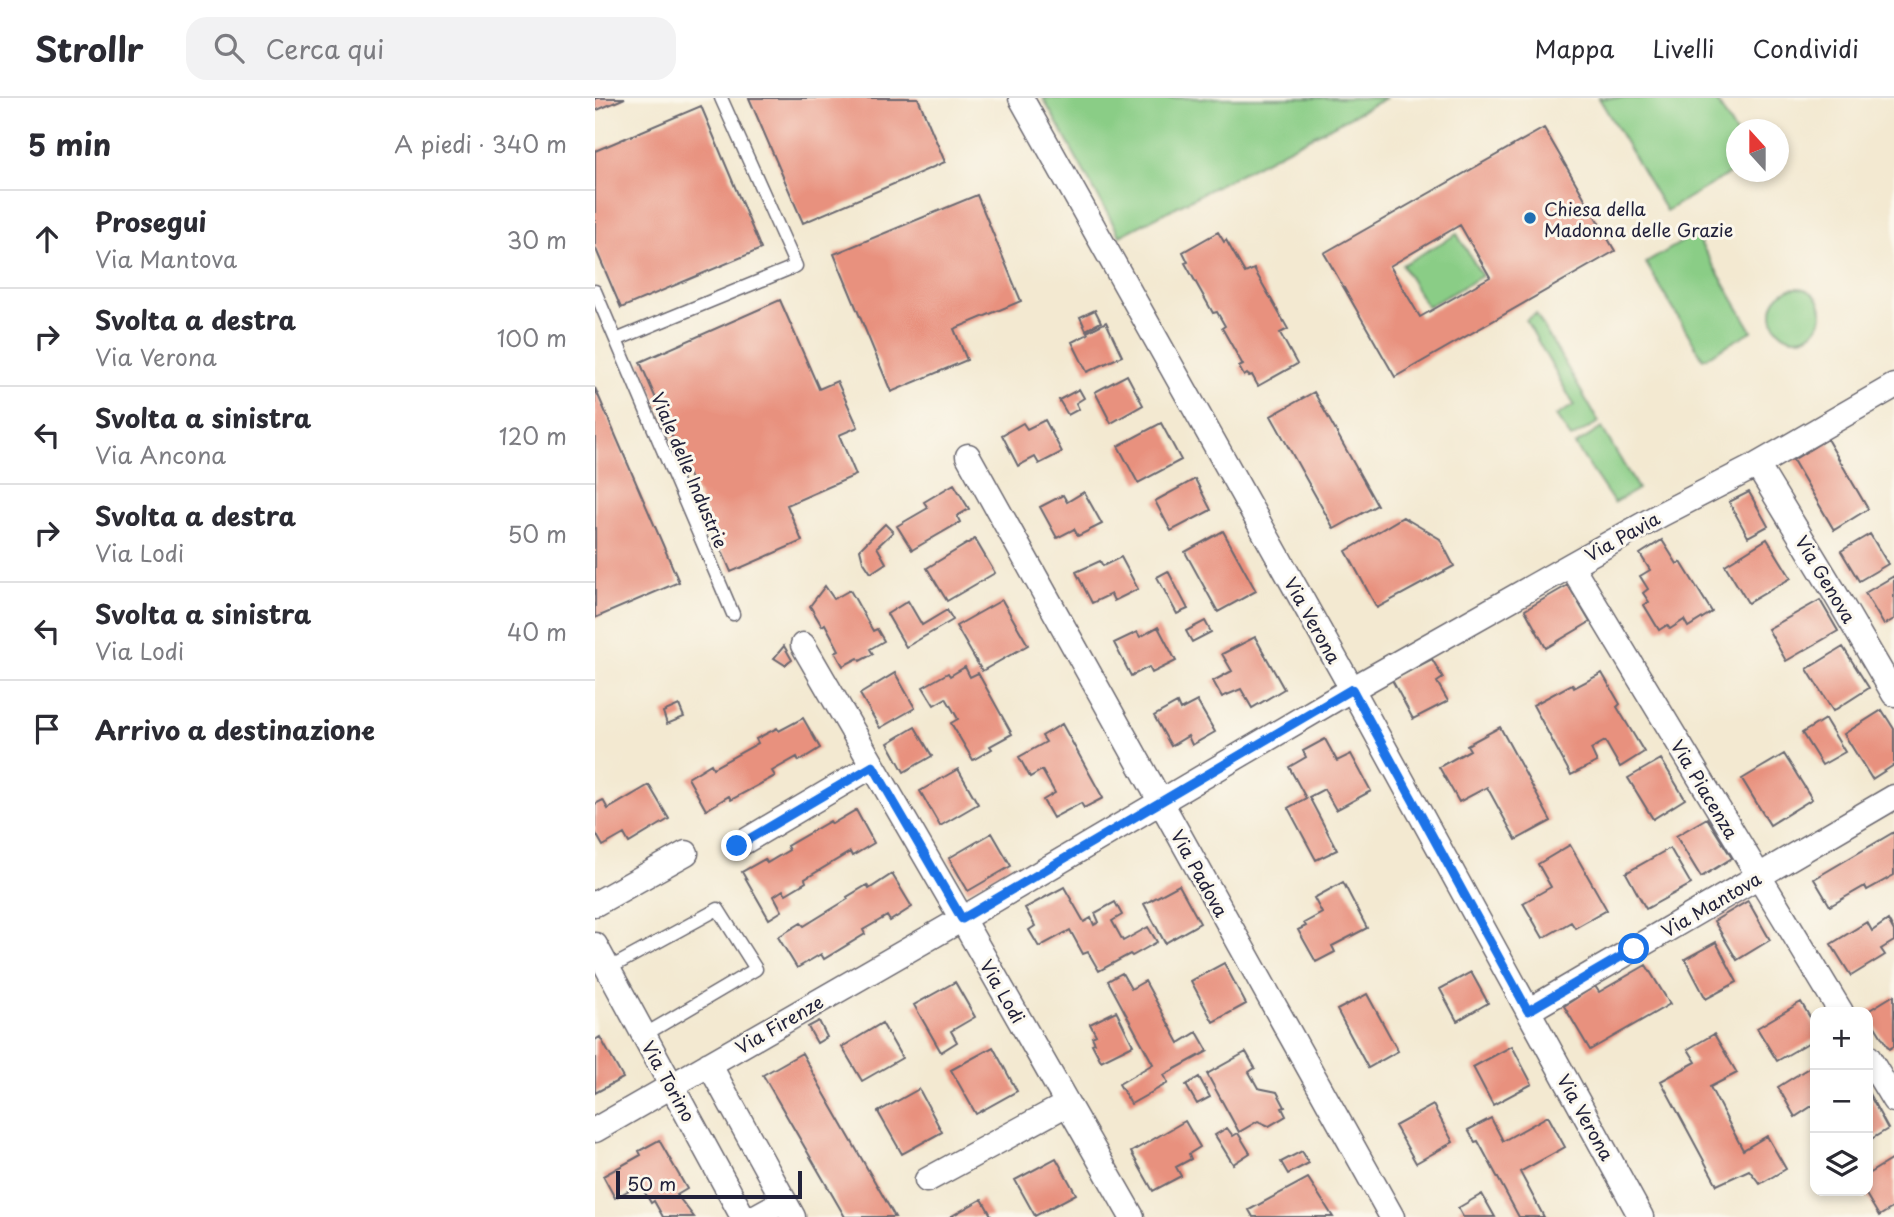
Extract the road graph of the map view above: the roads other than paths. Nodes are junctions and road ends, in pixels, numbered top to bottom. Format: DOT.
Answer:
graph roads {
  1 [pos="721,98"];
  2 [pos="1021,98"];
  3 [pos="595,291"];
  4 [pos="616,340"];
  5 [pos="1894,386"];
  6 [pos="968,456"];
  7 [pos="1757,465"];
  8 [pos="1571,565"];
  9 [pos="733,614"];
  10 [pos="803,645"];
  11 [pos="1352,689"];
  12 [pos="1894,694"];
  13 [pos="873,766"];
  14 [pos="1894,797"];
  15 [pos="1160,801"];
  16 [pos="737,846"];
  17 [pos="686,853"];
  18 [pos="1758,876"];
  19 [pos="595,904"];
  20 [pos="962,919"];
  21 [pos="595,945"];
  22 [pos="608,969"];
  23 [pos="1837,1007"];
  24 [pos="1528,1011"];
  25 [pos="644,1035"];
  26 [pos="709,1064"];
  27 [pos="1873,1065"];
  28 [pos="672,1085"];
  29 [pos="1894,1100"];
  30 [pos="1067,1104"];
  31 [pos="595,1129"];
  32 [pos="927,1180"];
  33 [pos="789,1209"];
  34 [pos="743,1217"];
  35 [pos="755,1217"];
  36 [pos="1132,1217"];
  37 [pos="1392,1217"];
  38 [pos="1641,1217"];
  1 -- 4 [label="lane"];
  2 -- 11 [label="street, Via Verona"];
  3 -- 4 [label="lane, Viale delle Industrie"];
  4 -- 9 [label="lane, Viale delle Industrie"];
  5 -- 7 [label="street, Via Pavia"];
  6 -- 15 [label="street, Via Padova"];
  7 -- 8 [label="street, Via Pavia"];
  7 -- 12 [label="street, Via Genova"];
  8 -- 11 [label="street, Via Pavia"];
  8 -- 18 [label="street, Via Piacenza"];
  10 -- 13 [label="street, Via Lodi"];
  11 -- 15 [label="street, Via Pavia"];
  11 -- 24 [label="street, Via Verona"];
  13 -- 16 [label="street"];
  13 -- 20 [label="street, Via Lodi"];
  14 -- 18 [label="street, Via Mantova"];
  15 -- 20 [label="street, Via Firenze"];
  15 -- 37 [label="street, Via Padova"];
  17 -- 19 [label="street"];
  18 -- 23 [label="street, Via Piacenza"];
  18 -- 24 [label="street, Via Mantova"];
  20 -- 26 [label="street, Via Firenze"];
  20 -- 30 [label="street, Via Lodi"];
  21 -- 22 [label="street, Via Torino"];
  22 -- 25 [label="street, Via Torino"];
  22 -- 25 [label="lane"];
  24 -- 38 [label="street, Via Verona"];
  25 -- 28 [label="street, Via Torino"];
  26 -- 28 [label="street, Via Firenze"];
  26 -- 33 [label="street"];
  27 -- 29 [label="street"];
  28 -- 31 [label="street, Via Firenze"];
  28 -- 34 [label="street, Via Torino"];
  30 -- 32 [label="street"];
  30 -- 36 [label="street, Via Lodi"];
  33 -- 35 [label="street"];
}
